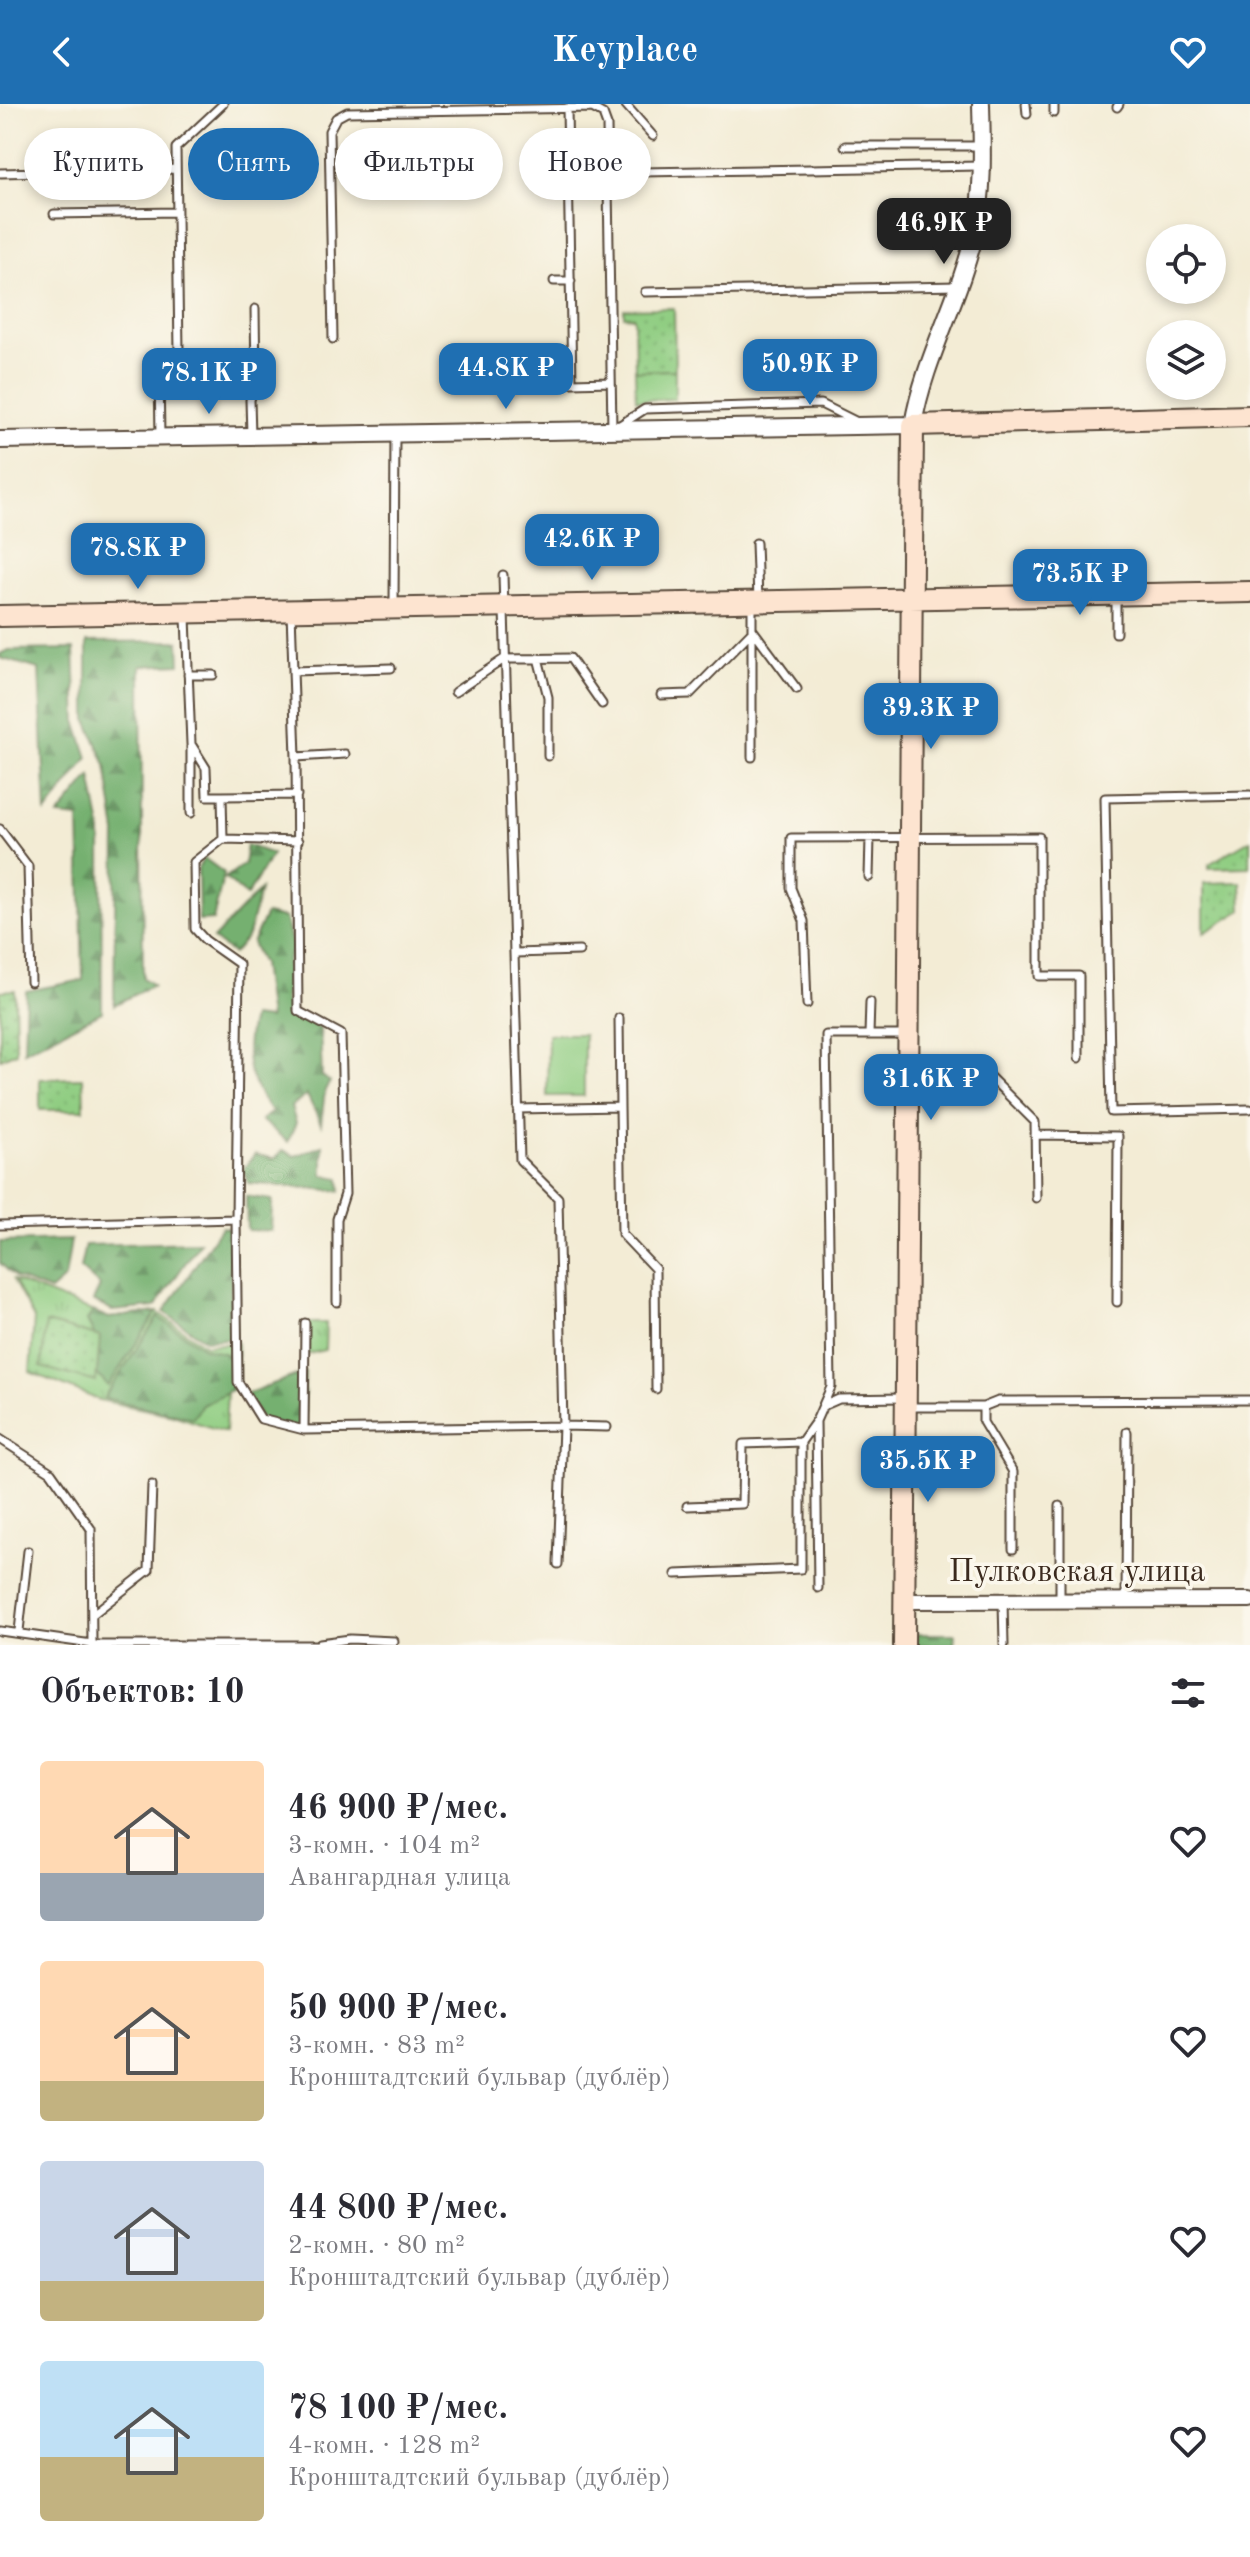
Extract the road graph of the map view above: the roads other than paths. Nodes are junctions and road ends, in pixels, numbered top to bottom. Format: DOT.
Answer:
graph roads {
  1 [pos="223,104"];
  2 [pos="625,104"];
  3 [pos="981,104"];
  4 [pos="1026,104"];
  5 [pos="1054,104"];
  6 [pos="567,108"];
  7 [pos="1054,113"];
  8 [pos="1027,114"];
  9 [pos="653,136"];
  10 [pos="845,146"];
  11 [pos="982,146"];
  12 [pos="982,166"];
  13 [pos="176,169"];
  14 [pos="651,172"];
  15 [pos="0,173"];
  16 [pos="177,212"];
  17 [pos="54,214"];
  18 [pos="554,281"];
  19 [pos="571,281"];
  20 [pos="958,286"];
  21 [pos="645,292"];
  22 [pos="255,309"];
  23 [pos="333,339"];
  24 [pos="611,382"];
  25 [pos="1250,416"];
  26 [pos="913,425"];
  27 [pos="612,429"];
  28 [pos="395,432"];
  29 [pos="251,435"];
  30 [pos="160,437"];
  31 [pos="0,440"];
  32 [pos="756,543"];
  33 [pos="1128,561"];
  34 [pos="503,575"];
  35 [pos="1250,592"];
  36 [pos="1116,594"];
  37 [pos="910,599"];
  38 [pos="755,602"];
  39 [pos="503,606"];
  40 [pos="394,608"];
  41 [pos="290,610"];
  42 [pos="186,612"];
  43 [pos="0,616"];
  44 [pos="753,630"];
  45 [pos="1116,633"];
  46 [pos="538,658"];
  47 [pos="504,659"];
  48 [pos="391,668"];
  49 [pos="293,671"];
  50 [pos="188,675"];
  51 [pos="213,675"];
  52 [pos="797,689"];
  53 [pos="455,692"];
  54 [pos="661,695"];
  55 [pos="602,704"];
  56 [pos="191,744"];
  57 [pos="345,754"];
  58 [pos="548,756"];
  59 [pos="296,757"];
  60 [pos="752,757"];
  61 [pos="297,795"];
  62 [pos="1250,795"];
  63 [pos="222,796"];
  64 [pos="191,813"];
  65 [pos="0,829"];
  66 [pos="909,837"];
  67 [pos="870,838"];
  68 [pos="223,839"];
  69 [pos="298,841"];
  70 [pos="869,877"];
  71 [pos="579,951"];
  72 [pos="515,953"];
  73 [pos="31,982"];
  74 [pos="870,1002"];
  75 [pos="807,1004"];
  76 [pos="619,1018"];
  77 [pos="869,1035"];
  78 [pos="910,1035"];
  79 [pos="1079,1058"];
  80 [pos="910,1075"];
  81 [pos="620,1107"];
  82 [pos="518,1109"];
  83 [pos="1250,1109"];
  84 [pos="1035,1135"];
  85 [pos="1036,1198"];
  86 [pos="236,1219"];
  87 [pos="0,1225"];
  88 [pos="337,1302"];
  89 [pos="1117,1302"];
  90 [pos="305,1323"];
  91 [pos="656,1389"];
  92 [pos="1250,1400"];
  93 [pos="906,1402"];
  94 [pos="823,1406"];
  95 [pos="983,1407"];
  96 [pos="816,1421"];
  97 [pos="563,1426"];
  98 [pos="607,1427"];
  99 [pos="304,1430"];
  100 [pos="1127,1432"];
  101 [pos="0,1439"];
  102 [pos="801,1442"];
  103 [pos="152,1485"];
  104 [pos="687,1506"];
  105 [pos="1060,1506"];
  106 [pos="1013,1549"];
  107 [pos="28,1551"];
  108 [pos="558,1564"];
  109 [pos="676,1574"];
  110 [pos="818,1588"];
  111 [pos="1126,1600"];
  112 [pos="1250,1600"];
  113 [pos="905,1601"];
  114 [pos="1003,1601"];
  115 [pos="1060,1601"];
  116 [pos="93,1614"];
  117 [pos="0,1631"];
  118 [pos="19,1631"];
  119 [pos="394,1641"];
  120 [pos="92,1644"];
  121 [pos="322,1644"];
  122 [pos="904,1645"];
  123 [pos="1004,1645"];
  1 -- 13 [label="lane"];
  2 -- 9 [label="lane"];
  3 -- 11 [label="street"];
  4 -- 8 [label="lane"];
  5 -- 7 [label="lane"];
  6 -- 19 [label="lane"];
  6 -- 23 [label="lane"];
  6 -- 24 [label="lane"];
  10 -- 11 [label="lane"];
  11 -- 12 [label="street"];
  12 -- 14 [label="lane"];
  12 -- 20 [label="street"];
  13 -- 15 [label="lane"];
  13 -- 16 [label="lane"];
  16 -- 17 [label="lane"];
  16 -- 30 [label="lane"];
  18 -- 19 [label="lane"];
  19 -- 24 [label="lane"];
  20 -- 21 [label="lane"];
  20 -- 26 [label="street"];
  22 -- 29 [label="lane"];
  24 -- 27 [label="lane"];
  25 -- 26 [label="main road"];
  26 -- 27 [label="street"];
  26 -- 37 [label="main road"];
  27 -- 28 [label="street"];
  28 -- 29 [label="street"];
  28 -- 40 [label="lane"];
  29 -- 30 [label="street"];
  30 -- 31 [label="street"];
  32 -- 38 [label="lane"];
  33 -- 36 [label="lane"];
  34 -- 39 [label="lane"];
  35 -- 36 [label="main road"];
  36 -- 37 [label="main road"];
  36 -- 45 [label="lane"];
  37 -- 38 [label="main road"];
  37 -- 66 [label="main road"];
  38 -- 39 [label="main road"];
  38 -- 44 [label="lane"];
  39 -- 40 [label="main road"];
  39 -- 47 [label="lane"];
  40 -- 41 [label="main road"];
  41 -- 42 [label="main road"];
  41 -- 49 [label="lane"];
  42 -- 43 [label="main road"];
  42 -- 50 [label="lane"];
  44 -- 52 [label="lane"];
  44 -- 54 [label="lane"];
  44 -- 60 [label="lane"];
  46 -- 47 [label="lane"];
  46 -- 55 [label="lane"];
  46 -- 58 [label="lane"];
  47 -- 53 [label="lane"];
  47 -- 72 [label="lane"];
  48 -- 49 [label="lane"];
  49 -- 59 [label="lane"];
  50 -- 51 [label="lane"];
  50 -- 56 [label="lane"];
  56 -- 63 [label="lane"];
  56 -- 64 [label="lane"];
  57 -- 59 [label="lane"];
  59 -- 61 [label="lane"];
  61 -- 63 [label="lane"];
  61 -- 69 [label="lane"];
  62 -- 83 [label="lane"];
  63 -- 68 [label="lane"];
  65 -- 73 [label="lane"];
  66 -- 67 [label="lane"];
  66 -- 78 [label="main road"];
  66 -- 79 [label="lane"];
  67 -- 70 [label="lane"];
  67 -- 75 [label="lane"];
  68 -- 69 [label="lane"];
  68 -- 86 [label="lane"];
  69 -- 88 [label="lane"];
  71 -- 72 [label="lane"];
  72 -- 82 [label="lane"];
  74 -- 77 [label="lane"];
  76 -- 81 [label="lane"];
  77 -- 78 [label="lane"];
  77 -- 94 [label="lane"];
  78 -- 80 [label="main road"];
  80 -- 84 [label="lane"];
  80 -- 93 [label="main road"];
  81 -- 82 [label="lane"];
  81 -- 91 [label="lane"];
  82 -- 97 [label="lane"];
  84 -- 85 [label="lane"];
  84 -- 89 [label="lane"];
  86 -- 87 [label="lane"];
  86 -- 99 [label="lane"];
  90 -- 99 [label="lane"];
  92 -- 95 [label="lane"];
  93 -- 94 [label="lane"];
  93 -- 95 [label="lane"];
  93 -- 113 [label="main road"];
  94 -- 96 [label="lane"];
  95 -- 106 [label="lane"];
  96 -- 102 [label="lane"];
  96 -- 110 [label="lane"];
  97 -- 98 [label="lane"];
  97 -- 99 [label="lane"];
  97 -- 108 [label="lane"];
  100 -- 111 [label="lane"];
  101 -- 116 [label="lane"];
  102 -- 104 [label="lane"];
  102 -- 109 [label="lane"];
  103 -- 116 [label="lane"];
  105 -- 115 [label="lane"];
  107 -- 118 [label="lane"];
  111 -- 112 [label="street, Пулковская улица"];
  111 -- 115 [label="street, Пулковская улица"];
  113 -- 114 [label="street, Пулковская улица"];
  113 -- 122 [label="main road"];
  114 -- 115 [label="street, Пулковская улица"];
  114 -- 123 [label="lane"];
  116 -- 120 [label="lane"];
  117 -- 118 [label="lane"];
  118 -- 120 [label="lane"];
  119 -- 121 [label="lane"];
  120 -- 121 [label="lane"];
}
